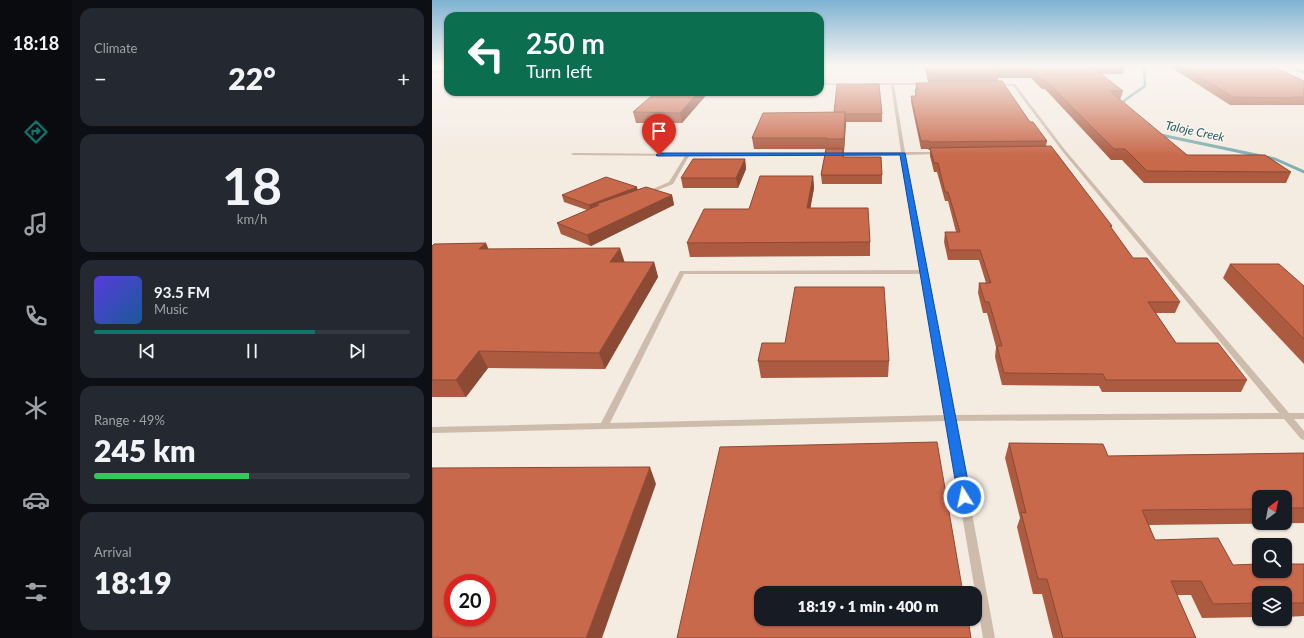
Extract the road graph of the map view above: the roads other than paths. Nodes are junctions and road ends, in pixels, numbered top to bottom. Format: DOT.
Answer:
graph roads {
  1 [pos="894,96"];
  2 [pos="1022,96"];
  3 [pos="1056,151"];
  4 [pos="1064,151"];
  5 [pos="941,153"];
  6 [pos="573,154"];
  7 [pos="903,154"];
  8 [pos="688,155"];
  9 [pos="641,195"];
  10 [pos="924,272"];
  11 [pos="1287,416"];
  12 [pos="1304,416"];
  13 [pos="951,418"];
  14 [pos="604,426"];
  15 [pos="432,430"];
  16 [pos="1304,437"];
  17 [pos="989,638"];
  1 -- 7 [label="lane"];
  2 -- 4 [label="lane"];
  3 -- 4 [label="lane"];
  4 -- 11 [label="lane"];
  5 -- 7 [label="lane"];
  6 -- 8 [label="lane"];
  7 -- 8 [label="lane"];
  7 -- 10 [label="lane"];
  8 -- 9 [label="lane"];
  10 -- 13 [label="lane"];
  10 -- 14 [label="lane"];
  11 -- 12 [label="lane"];
  11 -- 13 [label="lane"];
  11 -- 16 [label="lane"];
  13 -- 14 [label="lane"];
  13 -- 17 [label="lane"];
  14 -- 15 [label="lane"];
}
